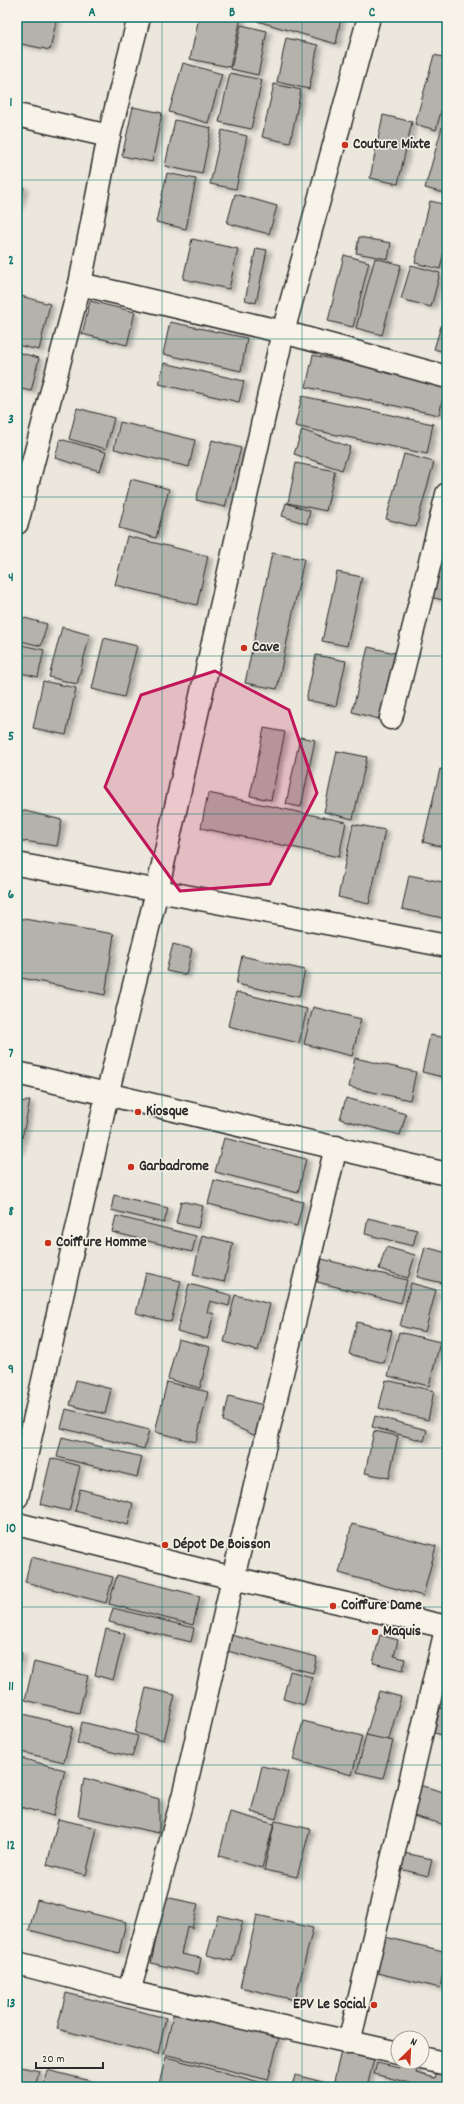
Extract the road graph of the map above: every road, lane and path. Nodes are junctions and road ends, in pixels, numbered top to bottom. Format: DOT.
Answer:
graph roads {
  1 [pos="139,17"];
  2 [pos="369,17"];
  3 [pos="17,115"];
  4 [pos="109,136"];
  5 [pos="80,284"];
  6 [pos="283,332"];
  7 [pos="447,377"];
  8 [pos="447,494"];
  9 [pos="17,523"];
  10 [pos="391,718"];
  11 [pos="17,864"];
  12 [pos="157,892"];
  13 [pos="447,946"];
  14 [pos="17,1074"];
  15 [pos="107,1095"];
  16 [pos="336,1147"];
  17 [pos="447,1174"];
  18 [pos="17,1497"];
  19 [pos="17,1524"];
  20 [pos="233,1578"];
  21 [pos="447,1626"];
  22 [pos="17,1963"];
  23 [pos="129,1992"];
  24 [pos="349,2043"];
  25 [pos="390,2051"];
  26 [pos="430,2060"];
  27 [pos="447,2064"];
  1 -- 4 [label="street"];
  2 -- 6 [label="street"];
  3 -- 4 [label="street"];
  4 -- 5 [label="street"];
  5 -- 6 [label="street"];
  5 -- 9 [label="street"];
  6 -- 7 [label="street"];
  6 -- 12 [label="street"];
  8 -- 10 [label="street"];
  11 -- 12 [label="street"];
  12 -- 13 [label="street"];
  12 -- 15 [label="street"];
  14 -- 15 [label="street"];
  15 -- 16 [label="street"];
  15 -- 18 [label="street"];
  16 -- 17 [label="street"];
  16 -- 20 [label="street"];
  19 -- 20 [label="street"];
  20 -- 21 [label="street"];
  20 -- 23 [label="street"];
  21 -- 24 [label="street"];
  22 -- 23 [label="street"];
  23 -- 24 [label="street"];
  24 -- 25 [label="street"];
  26 -- 27 [label="street"];
}
